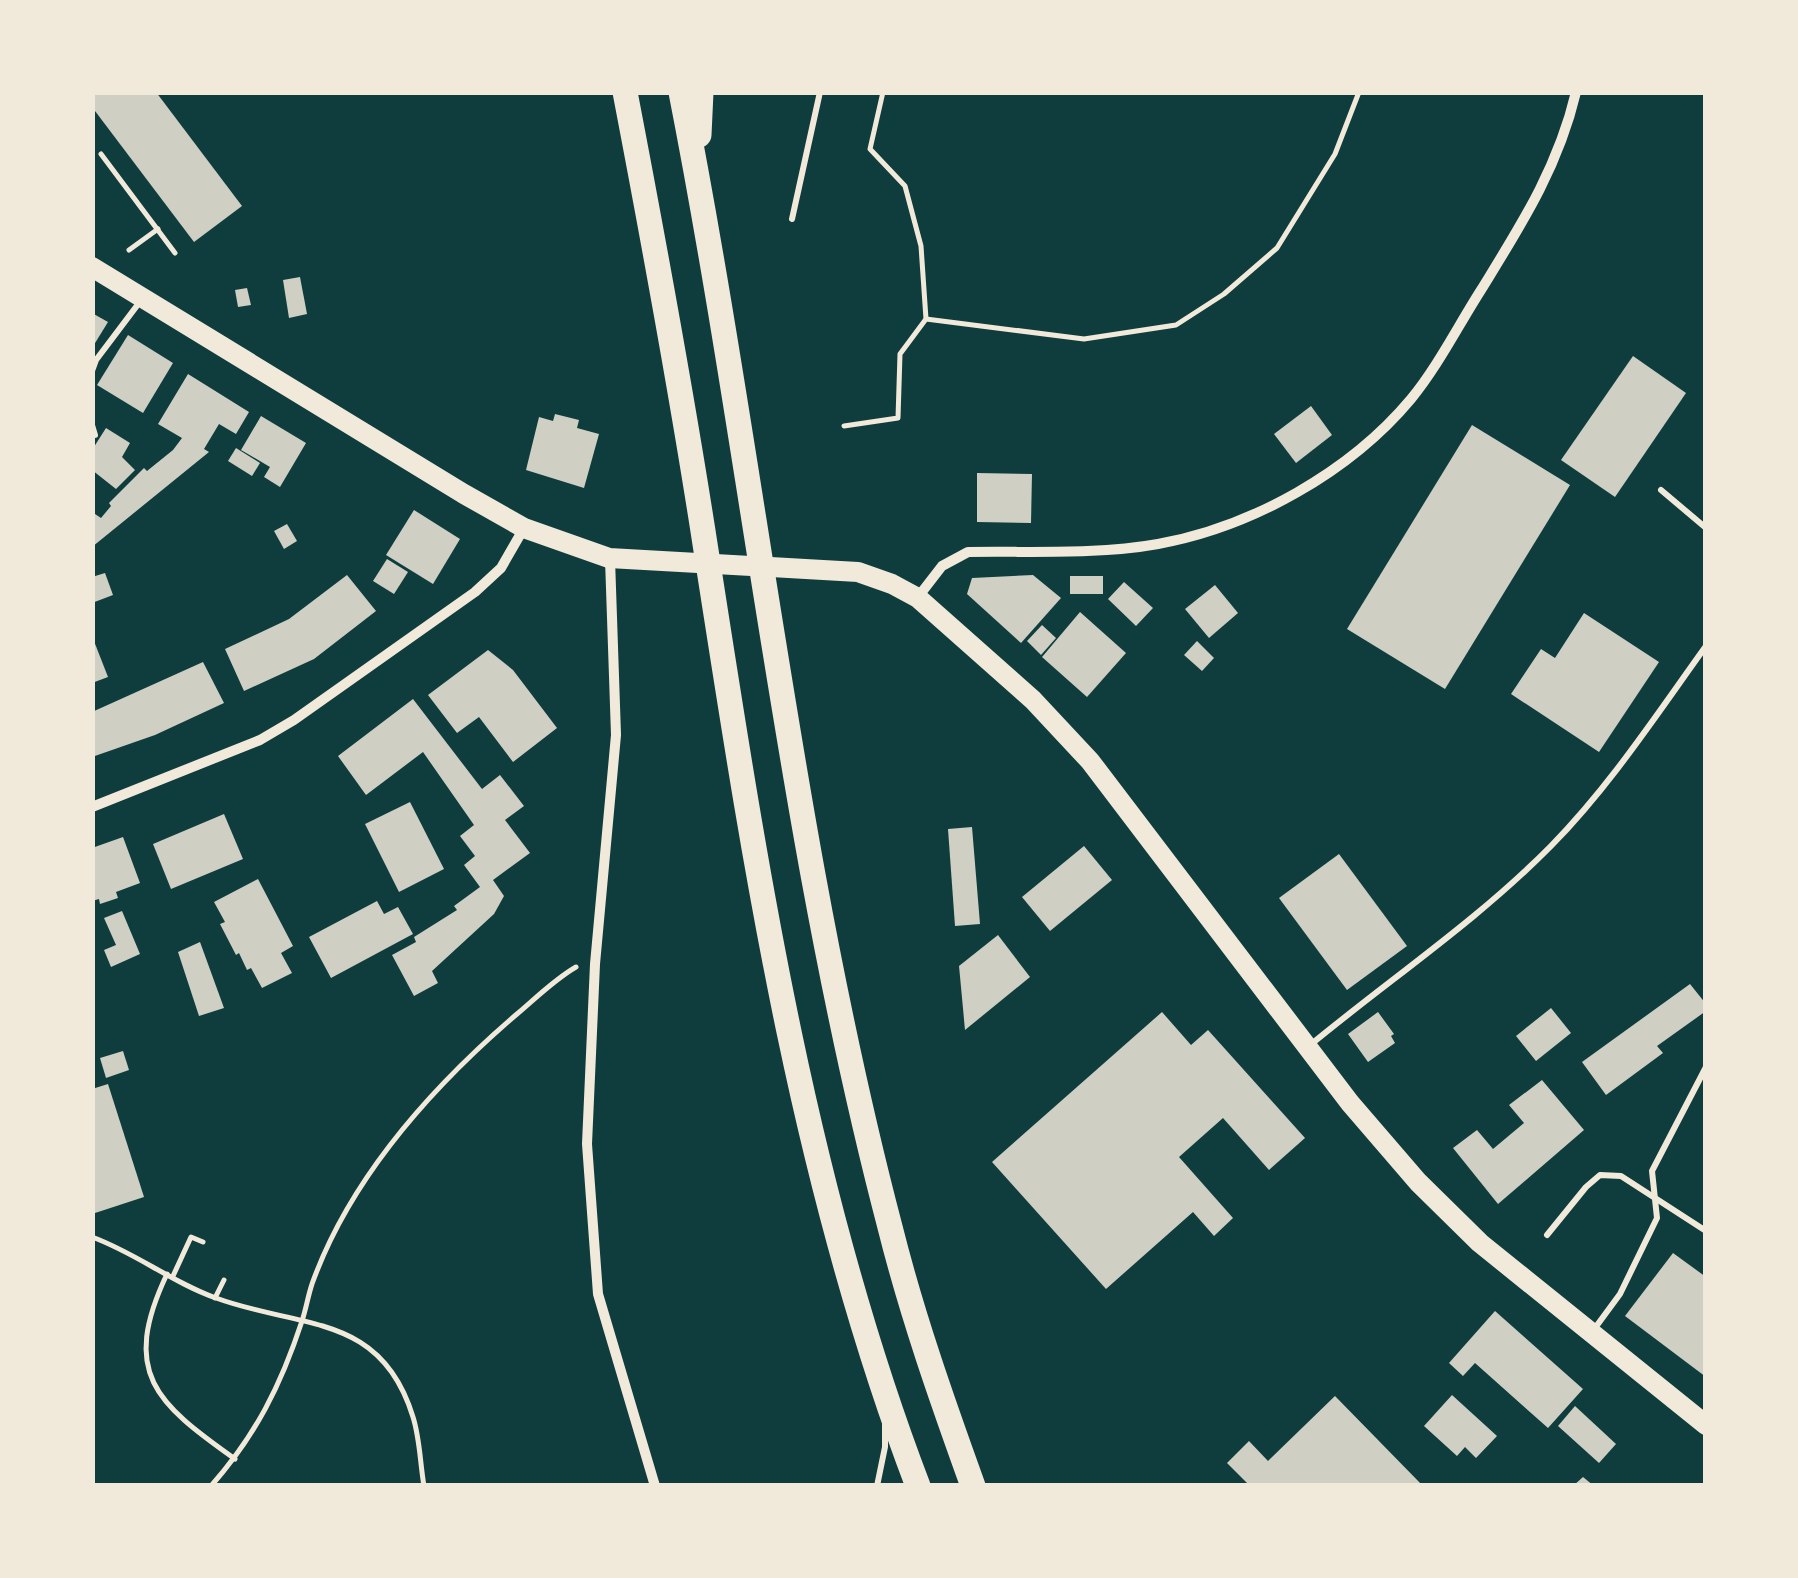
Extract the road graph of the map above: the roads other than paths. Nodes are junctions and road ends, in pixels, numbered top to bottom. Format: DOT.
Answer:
graph roads {
  1 [pos="625,92"];
  2 [pos="681,92"];
  3 [pos="701,92"];
  4 [pos="820,92"];
  5 [pos="1576,92"];
  6 [pos="792,219"];
  7 [pos="707,230"];
  8 [pos="92,267"];
  9 [pos="143,298"];
  10 [pos="92,371"];
  11 [pos="92,425"];
  12 [pos="94,435"];
  13 [pos="1661,490"];
  14 [pos="524,528"];
  15 [pos="1706,528"];
  16 [pos="610,558"];
  17 [pos="918,598"];
  18 [pos="1706,646"];
  19 [pos="92,807"];
  20 [pos="1308,1047"];
  21 [pos="1706,1067"];
  22 [pos="1655,1199"];
  23 [pos="1706,1231"];
  24 [pos="1547,1234"];
  25 [pos="1591,1333"];
  26 [pos="873,1354"];
  27 [pos="1706,1424"];
  28 [pos="656,1486"];
  29 [pos="877,1486"];
  30 [pos="918,1486"];
  31 [pos="973,1486"];
  1 -- 26 [label="highway"];
  2 -- 7 [label="highway"];
  3 -- 7 [label="highway"];
  4 -- 6 [label="lane"];
  5 -- 17 [label="street"];
  7 -- 31 [label="highway"];
  8 -- 9 [label="main road"];
  9 -- 10 [label="lane"];
  9 -- 14 [label="main road"];
  11 -- 12 [label="lane"];
  13 -- 15 [label="lane"];
  14 -- 16 [label="main road"];
  14 -- 19 [label="street"];
  16 -- 17 [label="main road"];
  16 -- 28 [label="street"];
  17 -- 20 [label="main road"];
  18 -- 20 [label="lane"];
  20 -- 25 [label="main road"];
  21 -- 22 [label="lane"];
  22 -- 23 [label="lane"];
  22 -- 24 [label="lane"];
  22 -- 25 [label="lane"];
  25 -- 27 [label="main road"];
  26 -- 29 [label="lane"];
  26 -- 30 [label="highway"];
}
